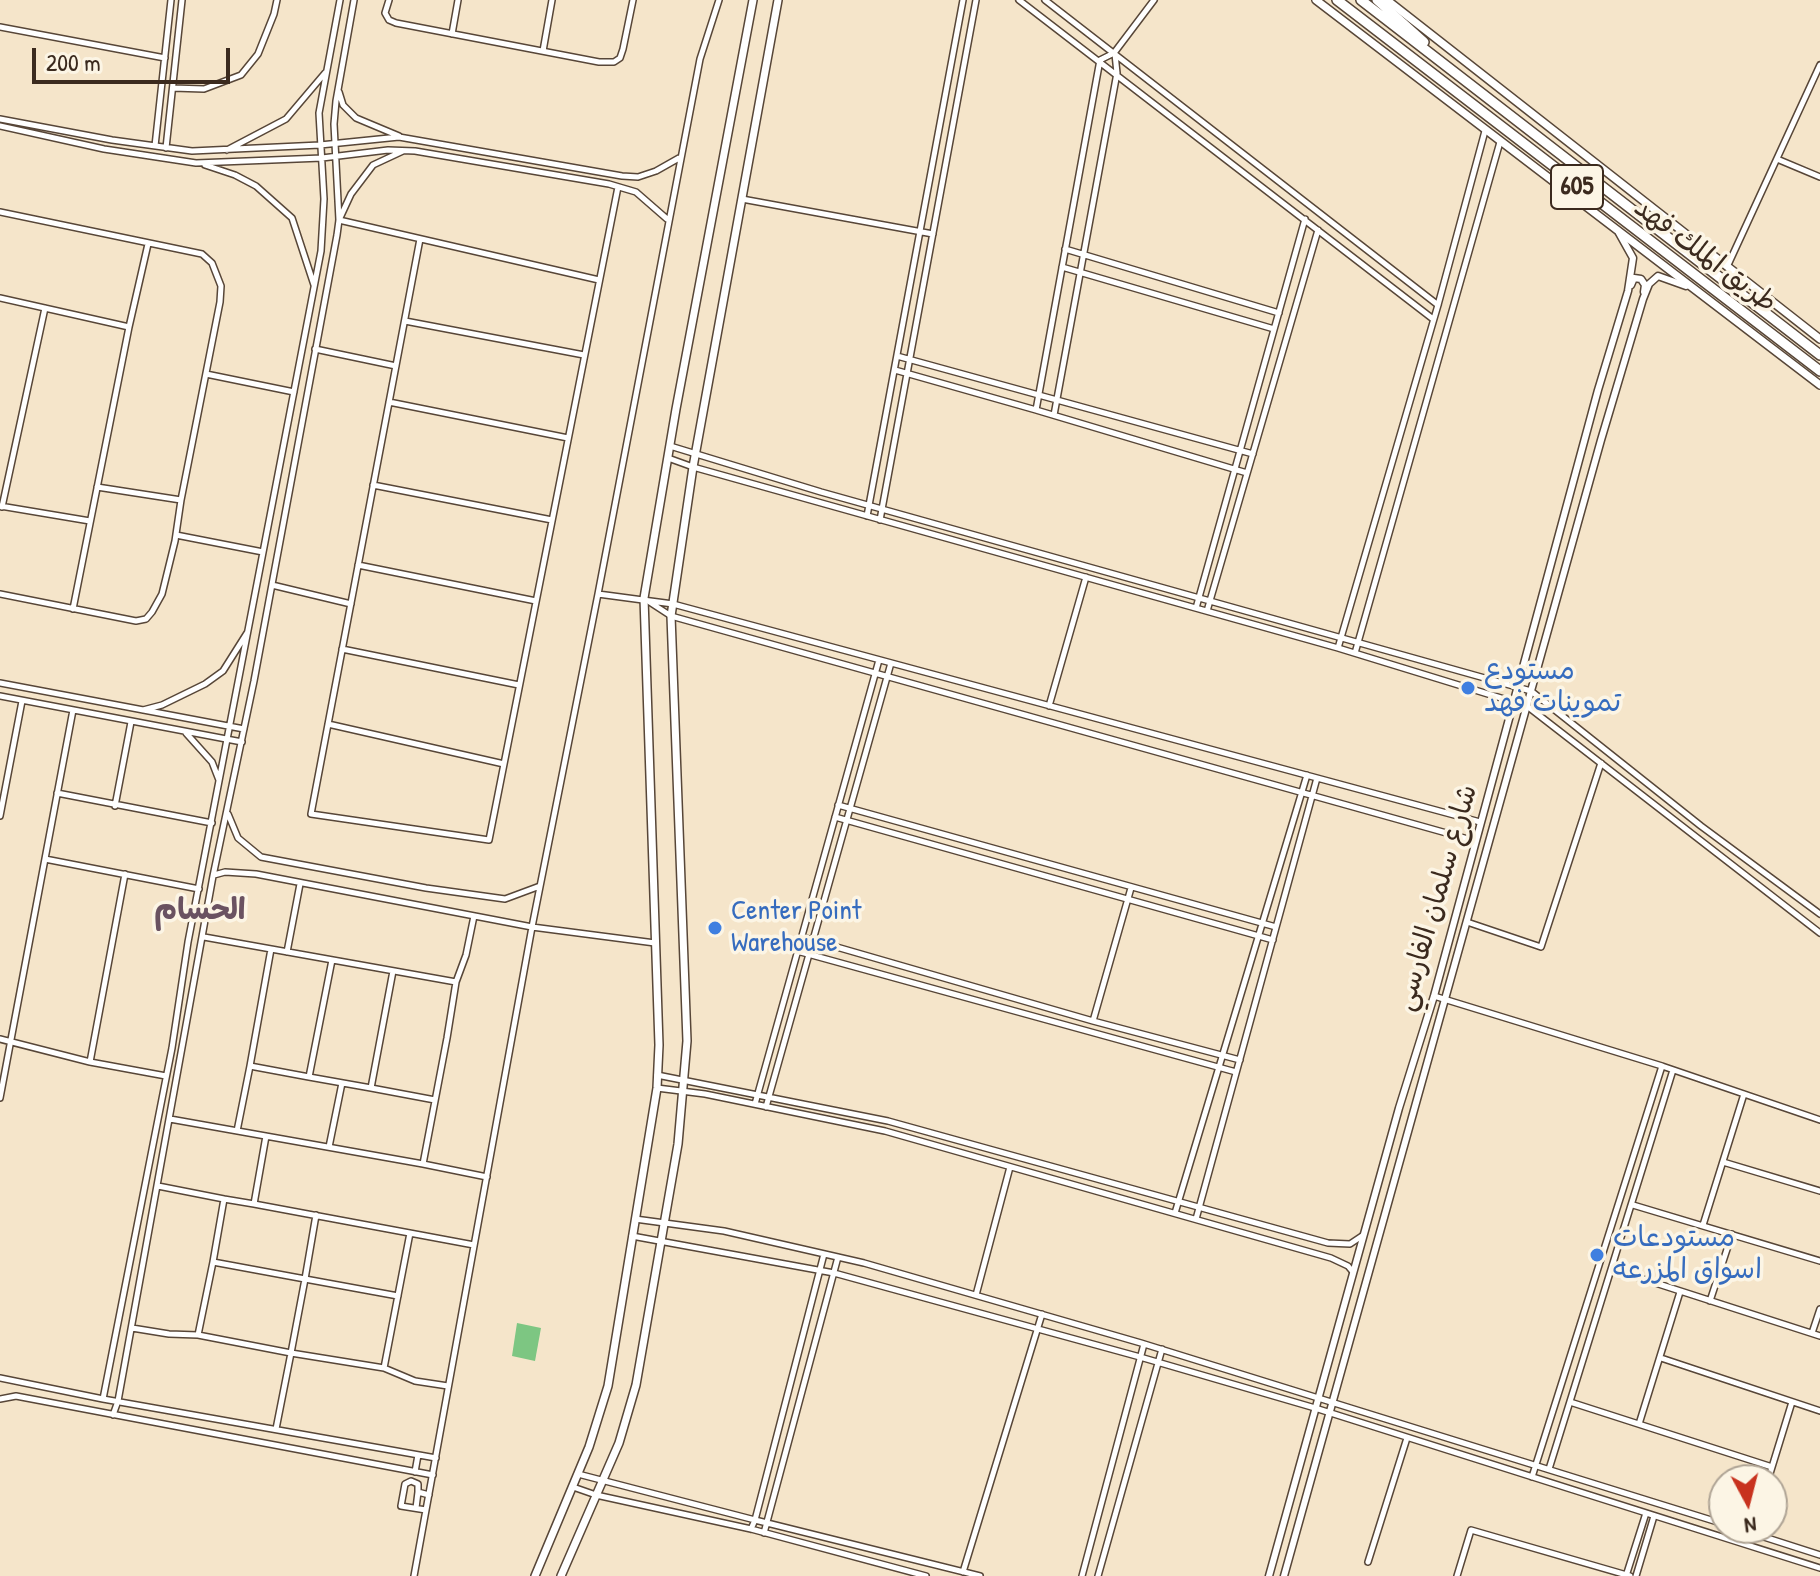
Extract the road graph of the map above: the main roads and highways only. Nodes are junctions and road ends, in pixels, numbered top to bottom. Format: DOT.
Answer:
graph roads {
  1 [pos="753,0"];
  2 [pos="778,0"];
  3 [pos="1316,0"];
  4 [pos="1337,0"];
  5 [pos="1361,0"];
  6 [pos="1377,0"];
  7 [pos="1387,0"];
  8 [pos="1500,106"];
  9 [pos="1820,339"];
  10 [pos="1820,355"];
  11 [pos="1820,371"];
  12 [pos="1820,385"];
  13 [pos="535,1576"];
  14 [pos="561,1576"];
  1 -- 13 [label="main road"];
  2 -- 14 [label="main road"];
  3 -- 12 [label="main road"];
  4 -- 11 [label="highway, طريق الملك فهد / 605"];
  5 -- 8 [label="highway, طريق الملك فهد / 605"];
  6 -- 8 [label="highway"];
  7 -- 9 [label="main road"];
  8 -- 10 [label="highway, طريق الملك فهد / 605"];
}
